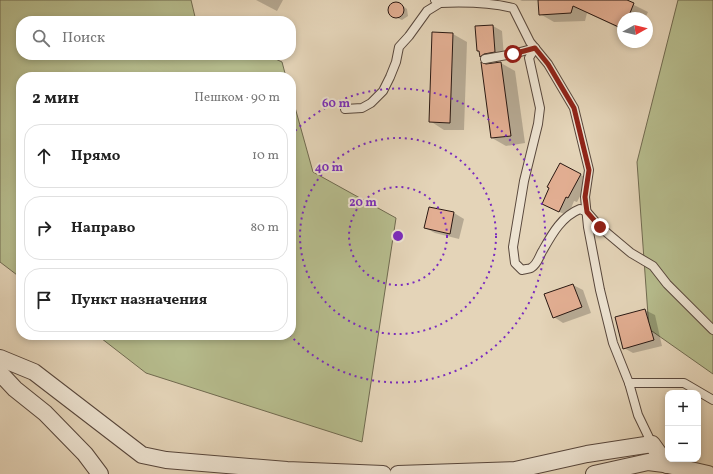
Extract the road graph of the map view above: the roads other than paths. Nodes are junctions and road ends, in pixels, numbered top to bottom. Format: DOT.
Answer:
graph roads {
  1 [pos="437,2"];
  2 [pos="535,48"];
  3 [pos="485,59"];
  4 [pos="345,109"];
  5 [pos="587,212"];
  6 [pos="713,330"];
  7 [pos="0,358"];
  8 [pos="0,373"];
  9 [pos="629,383"];
  10 [pos="713,400"];
  11 [pos="652,444"];
  12 [pos="667,465"];
  13 [pos="100,474"];
  14 [pos="384,474"];
  15 [pos="398,474"];
  16 [pos="594,474"];
  17 [pos="708,474"];
  1 -- 2 [label="lane"];
  1 -- 4 [label="lane"];
  2 -- 3 [label="lane"];
  2 -- 5 [label="lane"];
  2 -- 5 [label="lane"];
  5 -- 6 [label="lane"];
  5 -- 9 [label="lane"];
  7 -- 14 [label="street"];
  8 -- 13 [label="street"];
  9 -- 10 [label="lane"];
  9 -- 11 [label="lane"];
  11 -- 12 [label="street"];
  11 -- 15 [label="street"];
  12 -- 16 [label="street"];
  12 -- 17 [label="street"];
}
